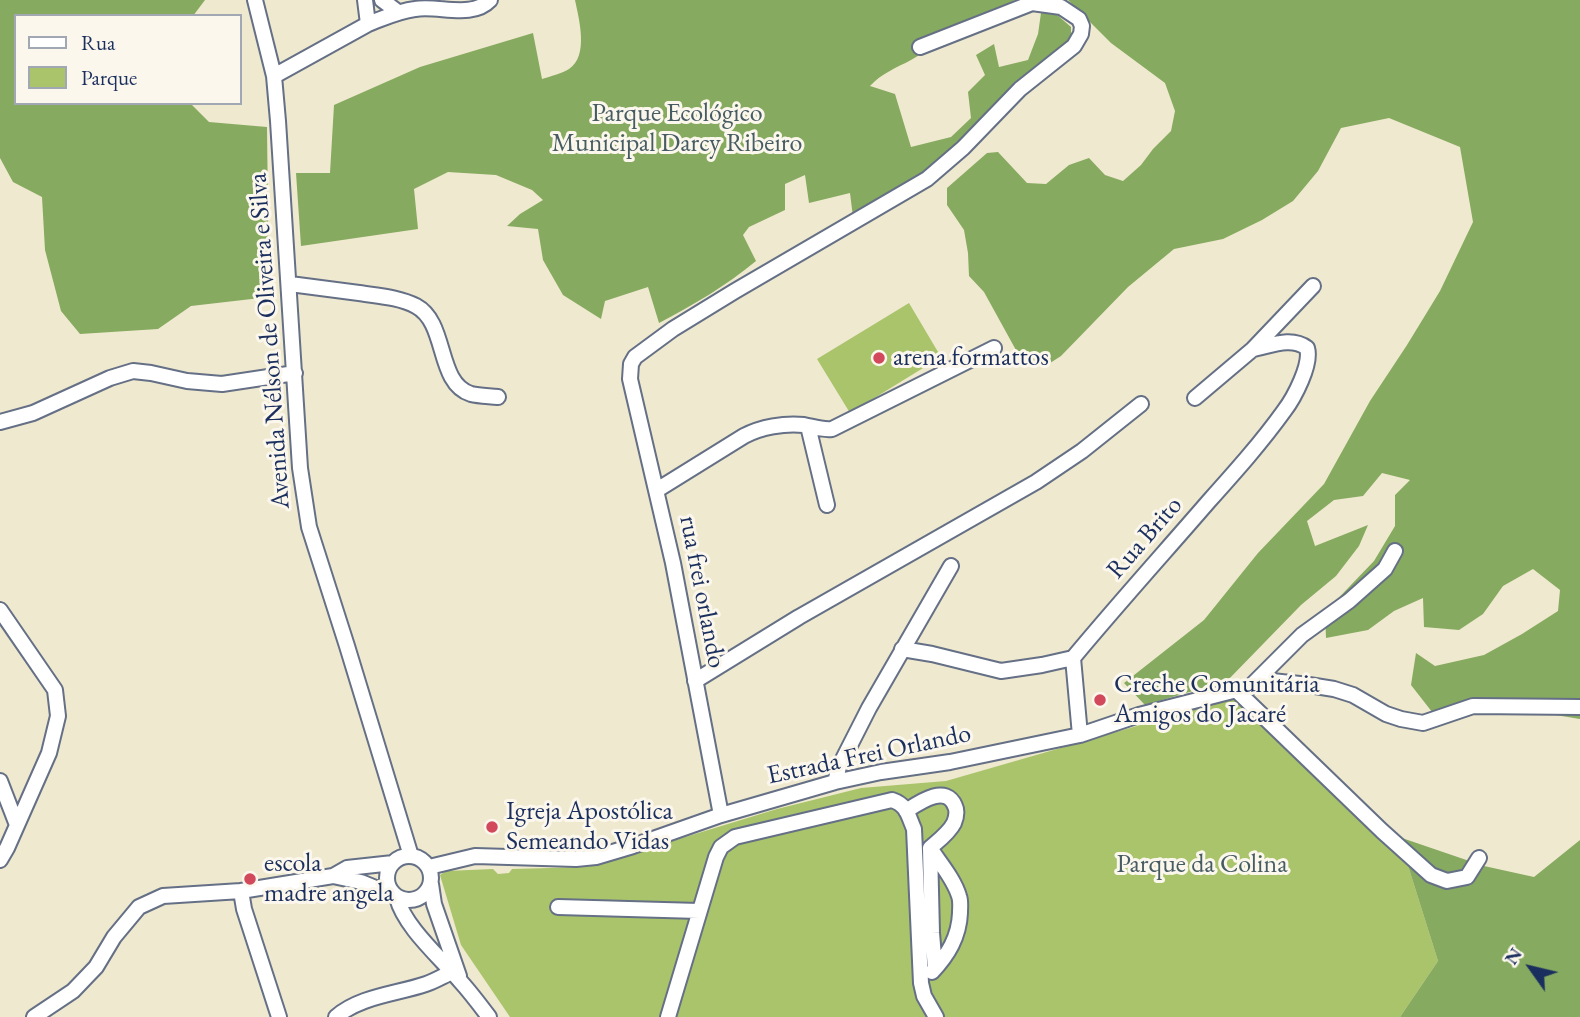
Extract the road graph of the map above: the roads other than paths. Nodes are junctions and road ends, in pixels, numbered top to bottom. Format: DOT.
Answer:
graph roads {
  1 [pos="255,0"];
  2 [pos="365,0"];
  3 [pos="382,0"];
  4 [pos="491,0"];
  5 [pos="398,12"];
  6 [pos="368,24"];
  7 [pos="919,47"];
  8 [pos="274,76"];
  9 [pos="289,284"];
  10 [pos="1313,286"];
  11 [pos="994,348"];
  12 [pos="1253,349"];
  13 [pos="295,373"];
  14 [pos="498,397"];
  15 [pos="1195,398"];
  16 [pos="1141,404"];
  17 [pos="0,422"];
  18 [pos="808,426"];
  19 [pos="657,490"];
  20 [pos="827,505"];
  21 [pos="1395,551"];
  22 [pos="951,566"];
  23 [pos="0,610"];
  24 [pos="902,649"];
  25 [pos="1073,658"];
  26 [pos="695,681"];
  27 [pos="1244,689"];
  28 [pos="1580,707"];
  29 [pos="1080,734"];
  30 [pos="0,781"];
  31 [pos="835,782"];
  32 [pos="906,811"];
  33 [pos="722,815"];
  34 [pos="18,825"];
  35 [pos="914,829"];
  36 [pos="930,848"];
  37 [pos="402,858"];
  38 [pos="1479,858"];
  39 [pos="0,860"];
  40 [pos="429,867"];
  41 [pos="333,876"];
  42 [pos="431,884"];
  43 [pos="241,891"];
  44 [pos="396,897"];
  45 [pos="558,907"];
  46 [pos="699,911"];
  47 [pos="935,968"];
  48 [pos="456,976"];
  49 [pos="921,983"];
  50 [pos="34,1017"];
  51 [pos="279,1017"];
  52 [pos="336,1017"];
  53 [pos="489,1017"];
  54 [pos="668,1017"];
  55 [pos="936,1017"];
  1 -- 8 [label="street, Avenida Nélson de Oliveira e Silva"];
  2 -- 6 [label="street"];
  3 -- 5 [label="street"];
  4 -- 5 [label="street"];
  5 -- 6 [label="street"];
  6 -- 8 [label="street"];
  7 -- 19 [label="street, rua frei orlando"];
  8 -- 9 [label="street, Avenida Nélson de Oliveira e Silva"];
  9 -- 13 [label="street, Avenida Nélson de Oliveira e Silva"];
  9 -- 14 [label="street"];
  10 -- 12 [label="street"];
  11 -- 18 [label="street"];
  12 -- 15 [label="street"];
  12 -- 25 [label="street, Rua Brito"];
  13 -- 17 [label="street"];
  13 -- 37 [label="street, Avenida Nélson de Oliveira e Silva"];
  16 -- 26 [label="street"];
  18 -- 19 [label="street"];
  18 -- 20 [label="street"];
  19 -- 26 [label="street, rua frei orlando"];
  21 -- 27 [label="street"];
  22 -- 24 [label="street"];
  23 -- 34 [label="street"];
  24 -- 25 [label="street"];
  24 -- 31 [label="street"];
  25 -- 29 [label="street"];
  26 -- 33 [label="street, rua frei orlando"];
  27 -- 28 [label="street, Estrada Frei Orlando"];
  27 -- 29 [label="street, Estrada Frei Orlando"];
  27 -- 38 [label="street"];
  29 -- 31 [label="street, Estrada Frei Orlando"];
  30 -- 34 [label="street"];
  31 -- 33 [label="street, Estrada Frei Orlando"];
  32 -- 35 [label="street"];
  32 -- 36 [label="street"];
  32 -- 46 [label="street"];
  33 -- 40 [label="street, Estrada Frei Orlando"];
  34 -- 39 [label="street"];
  35 -- 36 [label="street"];
  35 -- 49 [label="street"];
  36 -- 47 [label="street"];
  36 -- 47 [label="street"];
  37 -- 40 [label="street"];
  37 -- 41 [label="street"];
  37 -- 44 [label="street"];
  40 -- 42 [label="street"];
  41 -- 43 [label="street"];
  41 -- 44 [label="street"];
  42 -- 44 [label="street"];
  42 -- 48 [label="street"];
  43 -- 50 [label="street"];
  43 -- 51 [label="street"];
  44 -- 48 [label="street"];
  45 -- 46 [label="street"];
  46 -- 54 [label="street"];
  47 -- 49 [label="street"];
  48 -- 52 [label="street"];
  48 -- 53 [label="street"];
  49 -- 55 [label="street"];
}
